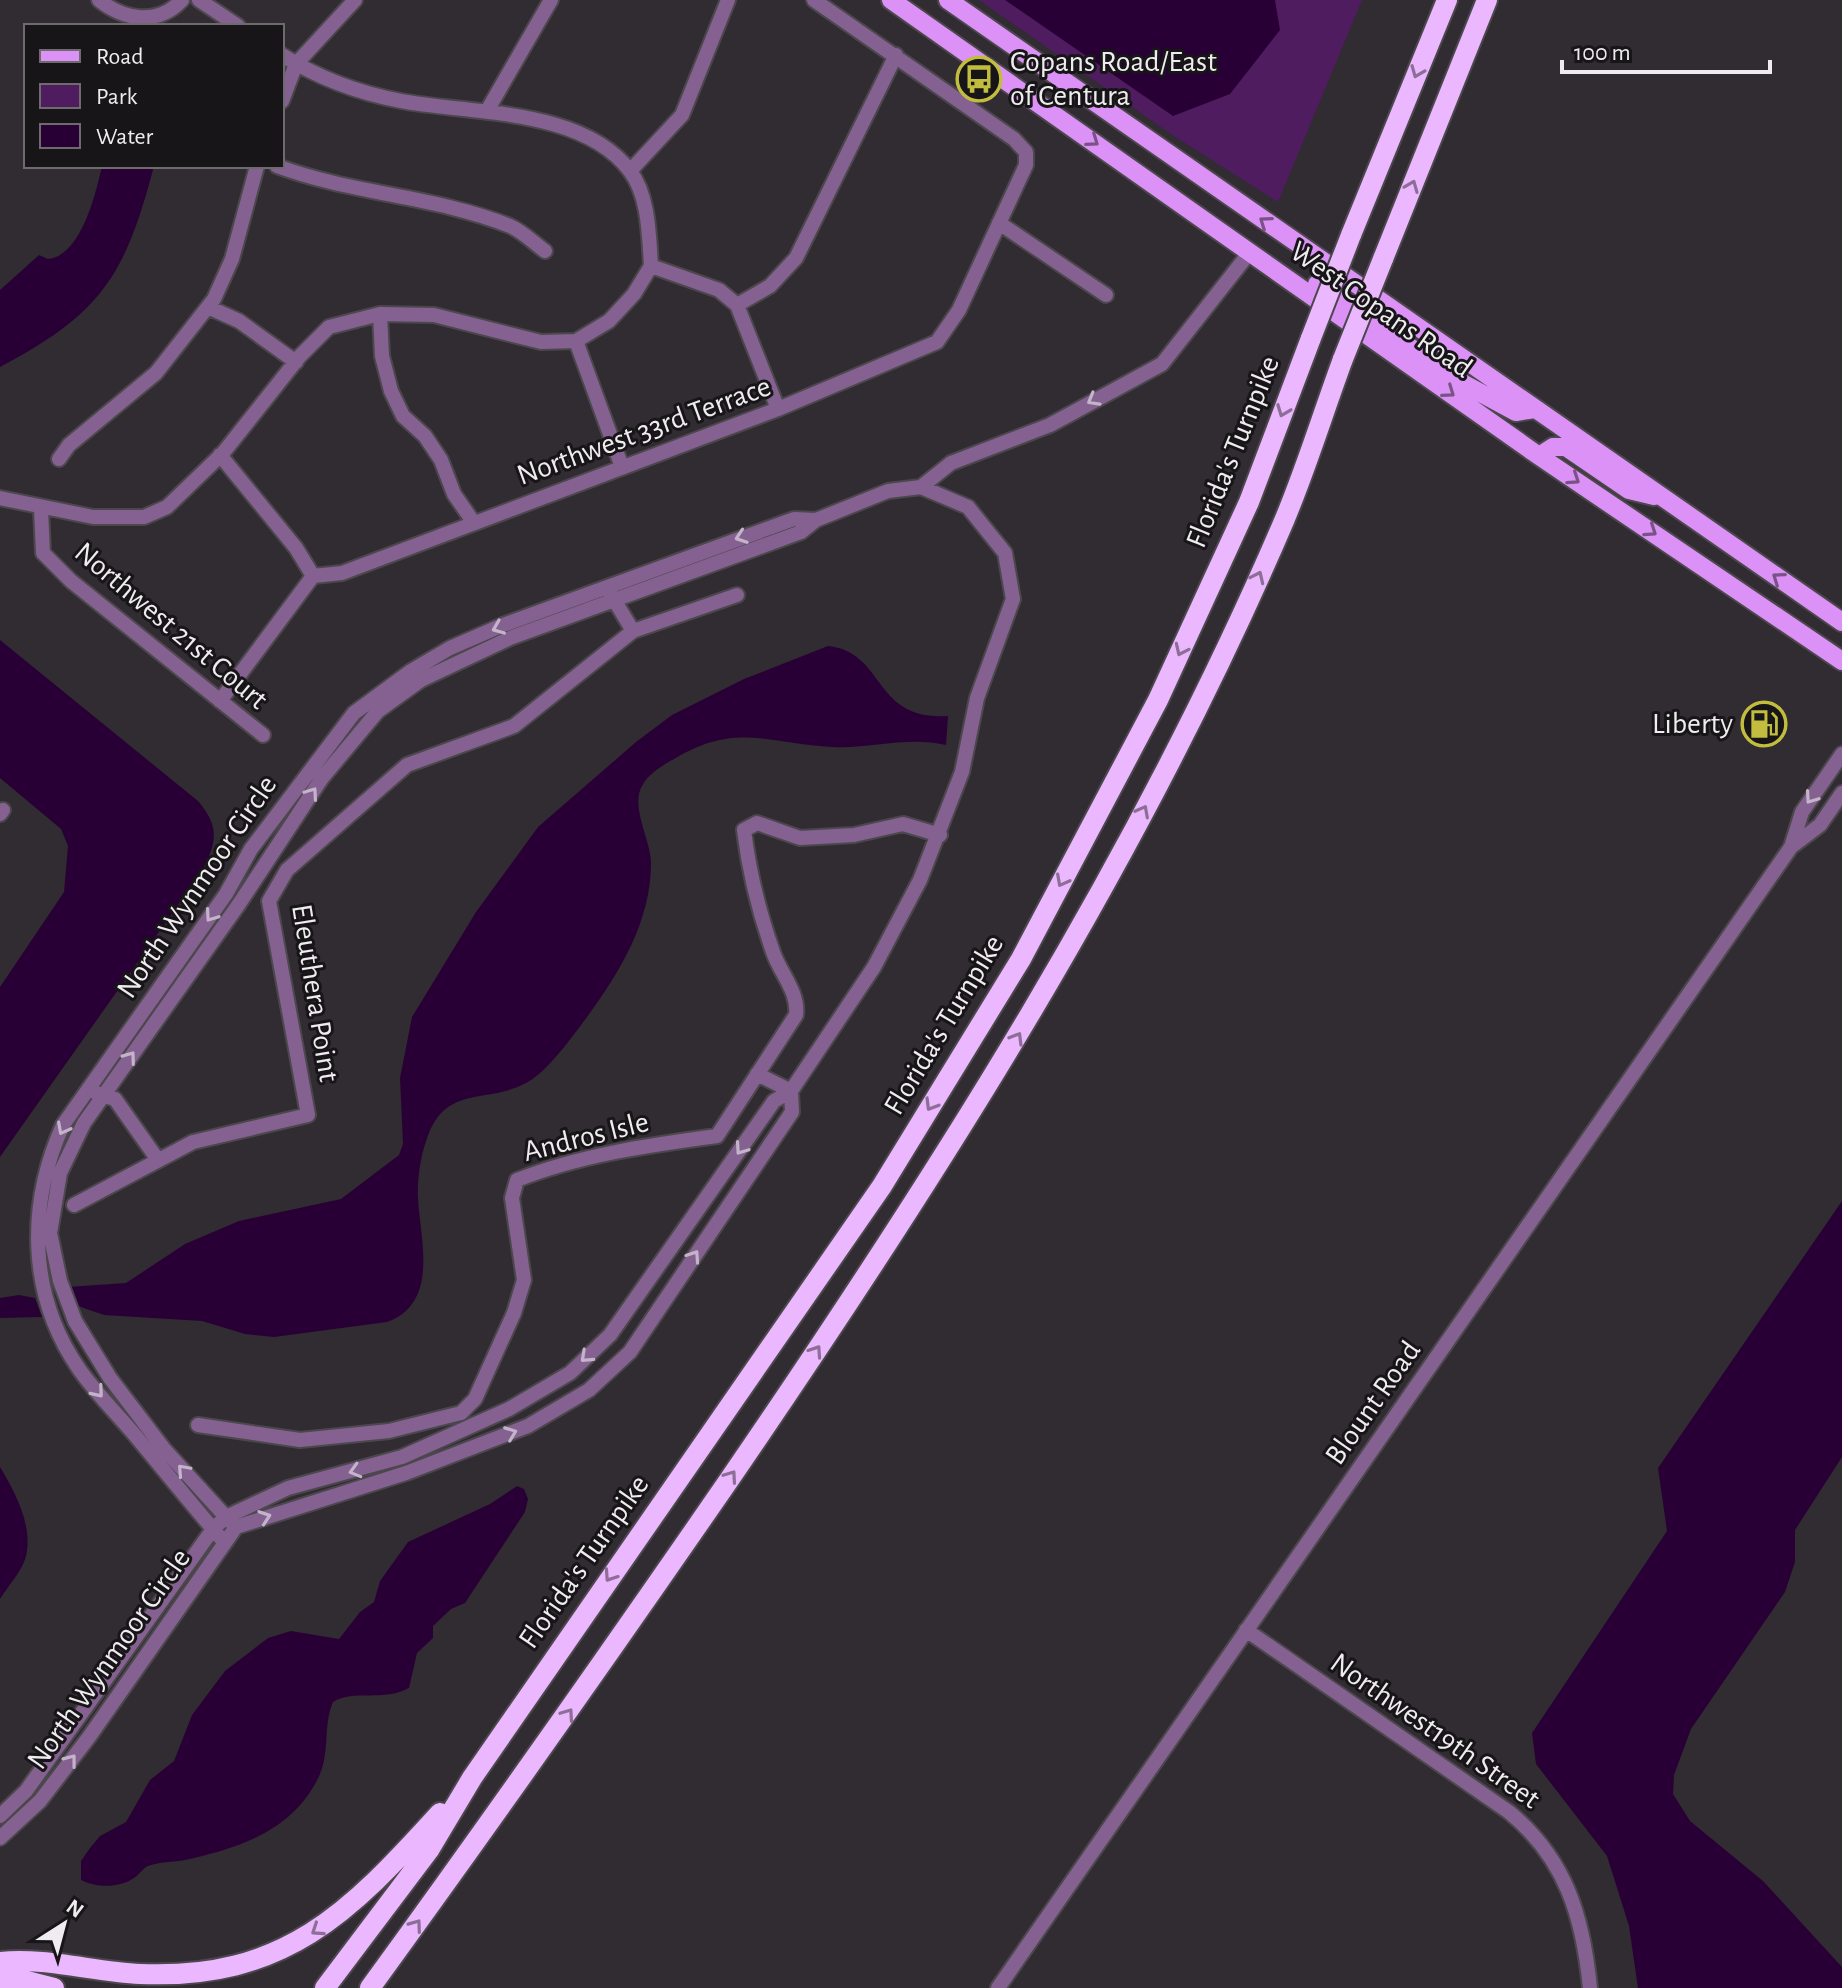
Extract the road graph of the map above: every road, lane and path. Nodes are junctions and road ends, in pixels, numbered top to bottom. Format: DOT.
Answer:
graph roads {
  1 [pos="99,0"];
  2 [pos="182,0"];
  3 [pos="199,0"];
  4 [pos="355,0"];
  5 [pos="551,0"];
  6 [pos="728,0"];
  7 [pos="814,0"];
  8 [pos="891,0"];
  9 [pos="948,0"];
  10 [pos="1447,0"];
  11 [pos="1487,0"];
  12 [pos="972,16"];
  13 [pos="235,24"];
  14 [pos="952,42"];
  15 [pos="896,55"];
  16 [pos="284,56"];
  17 [pos="296,64"];
  18 [pos="284,96"];
  19 [pos="487,111"];
  20 [pos="256,168"];
  21 [pos="282,168"];
  22 [pos="630,171"];
  23 [pos="999,223"];
  24 [pos="545,251"];
  25 [pos="1250,252"];
  26 [pos="651,266"];
  27 [pos="1106,295"];
  28 [pos="737,305"];
  29 [pos="208,307"];
  30 [pos="380,314"];
  31 [pos="576,341"];
  32 [pos="296,362"];
  33 [pos="778,409"];
  34 [pos="1535,409"];
  35 [pos="220,455"];
  36 [pos="1539,456"];
  37 [pos="59,459"];
  38 [pos="622,467"];
  39 [pos="921,487"];
  40 [pos="0,498"];
  41 [pos="1668,500"];
  42 [pos="41,509"];
  43 [pos="474,523"];
  44 [pos="313,576"];
  45 [pos="611,595"];
  46 [pos="737,595"];
  47 [pos="1842,622"];
  48 [pos="633,631"];
  49 [pos="1842,661"];
  50 [pos="220,701"];
  51 [pos="263,735"];
  52 [pos="1842,754"];
  53 [pos="1842,793"];
  54 [pos="940,835"];
  55 [pos="1791,847"];
  56 [pos="251,849"];
  57 [pos="268,857"];
  58 [pos="287,870"];
  59 [pos="757,1074"];
  60 [pos="791,1091"];
  61 [pos="95,1092"];
  62 [pos="158,1160"];
  63 [pos="74,1205"];
  64 [pos="198,1425"];
  65 [pos="397,1429"];
  66 [pos="402,1457"];
  67 [pos="406,1473"];
  68 [pos="231,1522"];
  69 [pos="213,1529"];
  70 [pos="224,1542"];
  71 [pos="1246,1630"];
  72 [pos="472,1778"];
  73 [pos="0,1816"];
  74 [pos="0,1838"];
  75 [pos="0,1962"];
  76 [pos="0,1978"];
  77 [pos="54,1988"];
  78 [pos="325,1988"];
  79 [pos="370,1988"];
  80 [pos="998,1988"];
  81 [pos="1590,1988"];
  1 -- 2 [label="street"];
  3 -- 13 [label="street"];
  4 -- 17 [label="street"];
  5 -- 19 [label="street"];
  6 -- 22 [label="street"];
  7 -- 15 [label="street"];
  8 -- 14 [label="main road, West Copans Road"];
  9 -- 12 [label="main road, West Copans Road"];
  10 -- 72 [label="highway, Florida's Turnpike, one-way, bridge"];
  79 -- 11 [label="highway, one-way, bridge"];
  12 -- 14 [label="main road"];
  34 -- 12 [label="main road, West Copans Road, one-way"];
  14 -- 25 [label="main road, West Copans Road, one-way"];
  15 -- 23 [label="street, Northwest 33rd Terrace"];
  15 -- 28 [label="street"];
  16 -- 17 [label="street"];
  17 -- 18 [label="street"];
  17 -- 19 [label="street"];
  19 -- 22 [label="street"];
  20 -- 29 [label="street"];
  21 -- 24 [label="street"];
  22 -- 26 [label="street"];
  23 -- 27 [label="street"];
  23 -- 33 [label="street, Northwest 33rd Terrace"];
  25 -- 34 [label="main road"];
  25 -- 36 [label="main road, West Copans Road, one-way"];
  25 -- 39 [label="street, one-way"];
  26 -- 28 [label="street"];
  26 -- 31 [label="street"];
  28 -- 33 [label="street"];
  29 -- 32 [label="street"];
  29 -- 37 [label="street"];
  30 -- 31 [label="street"];
  30 -- 32 [label="street"];
  30 -- 43 [label="street"];
  31 -- 38 [label="street"];
  32 -- 35 [label="street"];
  33 -- 38 [label="street, Northwest 33rd Terrace"];
  34 -- 41 [label="main road, West Copans Road"];
  35 -- 42 [label="street"];
  35 -- 44 [label="street"];
  36 -- 41 [label="main road"];
  36 -- 49 [label="main road, West Copans Road, one-way"];
  38 -- 43 [label="street, Northwest 33rd Terrace"];
  39 -- 45 [label="street, North Wynmoor Circle"];
  39 -- 54 [label="street, North Wynmoor Circle"];
  40 -- 42 [label="street"];
  47 -- 41 [label="main road, West Copans Road, one-way"];
  42 -- 50 [label="street, Northwest 21st Court"];
  43 -- 44 [label="street, Northwest 33rd Terrace"];
  44 -- 50 [label="street"];
  45 -- 48 [label="street"];
  45 -- 56 [label="street, North Wynmoor Circle, one-way"];
  57 -- 45 [label="street, North Wynmoor Circle, one-way"];
  46 -- 48 [label="street, Eleuthera Point"];
  48 -- 58 [label="street, Eleuthera Point"];
  50 -- 51 [label="street, Northwest 21st Court"];
  52 -- 55 [label="street, Blount Road, one-way"];
  53 -- 55 [label="street, Blount Road"];
  54 -- 59 [label="street, Andros Isle"];
  54 -- 60 [label="street, North Wynmoor Circle"];
  55 -- 71 [label="street, Blount Road"];
  56 -- 57 [label="street, Eleuthera Point"];
  56 -- 61 [label="street, North Wynmoor Circle, one-way"];
  57 -- 58 [label="street, Eleuthera Point"];
  61 -- 57 [label="street, North Wynmoor Circle, one-way"];
  58 -- 62 [label="street, Eleuthera Point"];
  59 -- 60 [label="street"];
  59 -- 65 [label="street, Andros Isle"];
  60 -- 66 [label="street, North Wynmoor Circle, one-way"];
  67 -- 60 [label="street, North Wynmoor Circle, one-way"];
  61 -- 62 [label="street"];
  68 -- 61 [label="street, North Wynmoor Circle, one-way"];
  61 -- 69 [label="street, North Wynmoor Circle, one-way"];
  62 -- 63 [label="street, Eleuthera Point"];
  64 -- 65 [label="street, Andros Isle"];
  65 -- 66 [label="street"];
  66 -- 67 [label="street"];
  66 -- 68 [label="street, North Wynmoor Circle, one-way"];
  68 -- 67 [label="street, North Wynmoor Circle, one-way"];
  68 -- 69 [label="street, North Wynmoor Circle"];
  68 -- 70 [label="street, North Wynmoor Circle"];
  69 -- 70 [label="street, North Wynmoor Circle"];
  69 -- 73 [label="street, North Wynmoor Circle"];
  74 -- 70 [label="street, North Wynmoor Circle, one-way"];
  71 -- 80 [label="street, Blount Road"];
  71 -- 81 [label="street, Northwest19th Street"];
  72 -- 75 [label="highway, one-way"];
  72 -- 78 [label="highway, Florida's Turnpike"];
  76 -- 77 [label="highway"];
}
